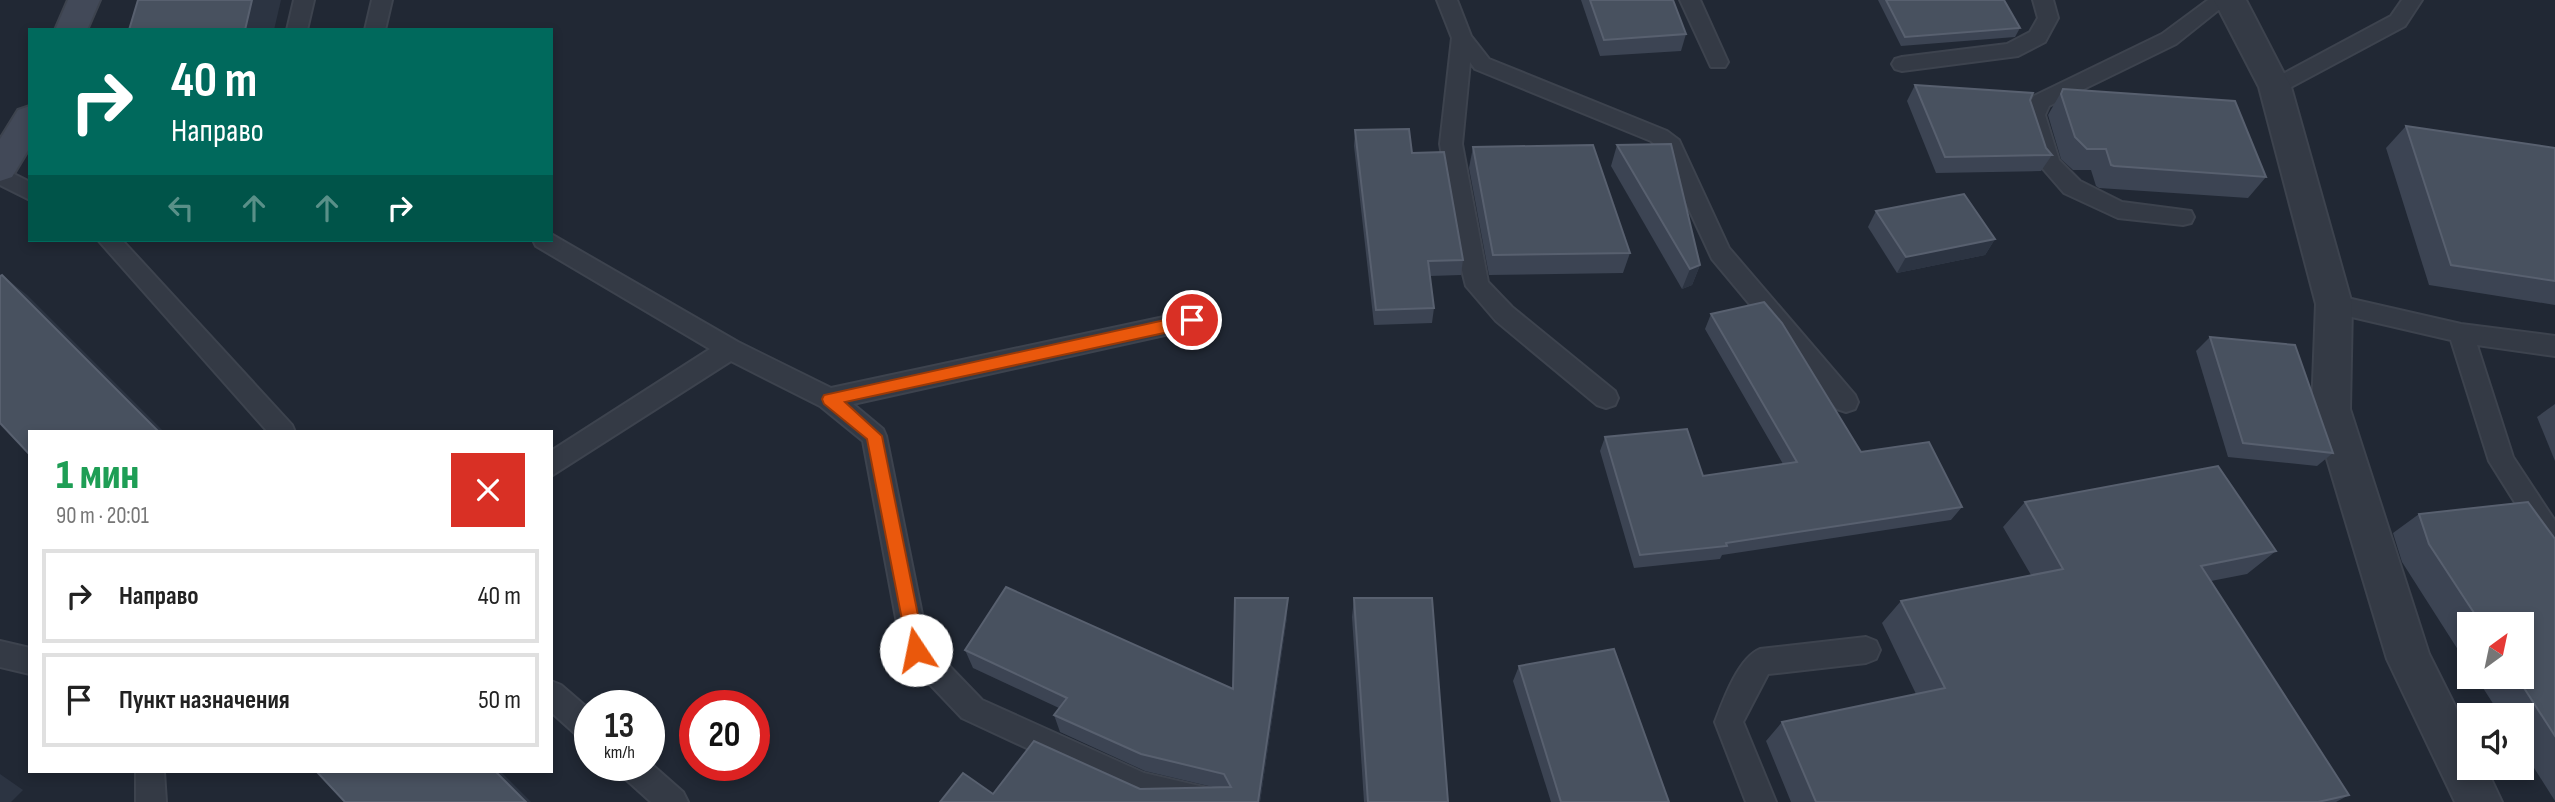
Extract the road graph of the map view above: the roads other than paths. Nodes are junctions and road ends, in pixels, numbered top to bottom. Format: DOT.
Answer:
graph roads {
  1 [pos="85,0"];
  2 [pos="304,0"];
  3 [pos="382,0"];
  4 [pos="1447,0"];
  5 [pos="1690,0"];
  6 [pos="2043,0"];
  7 [pos="2221,0"];
  8 [pos="2230,0"];
  9 [pos="2412,0"];
  10 [pos="72,28"];
  11 [pos="297,28"];
  12 [pos="375,28"];
  13 [pos="1462,38"];
  14 [pos="1718,62"];
  15 [pos="1902,64"];
  16 [pos="2275,87"];
  17 [pos="28,124"];
  18 [pos="0,168"];
  19 [pos="0,175"];
  20 [pos="28,191"];
  21 [pos="2183,217"];
  22 [pos="111,242"];
  23 [pos="547,242"];
  24 [pos="2333,304"];
  25 [pos="1192,320"];
  26 [pos="2461,333"];
  27 [pos="2529,343"];
  28 [pos="2555,346"];
  29 [pos="730,349"];
  30 [pos="2555,355"];
  31 [pos="1606,398"];
  32 [pos="830,399"];
  33 [pos="1846,402"];
  34 [pos="281,430"];
  35 [pos="553,464"];
  36 [pos="2555,544"];
  37 [pos="1866,650"];
  38 [pos="0,654"];
  39 [pos="28,661"];
  40 [pos="553,696"];
  41 [pos="574,714"];
  42 [pos="150,773"];
  43 [pos="649,781"];
  44 [pos="151,802"];
  45 [pos="673,802"];
  46 [pos="1215,802"];
  47 [pos="1761,802"];
  48 [pos="2479,802"];
  1 -- 10 [label="street"];
  2 -- 11 [label="lane"];
  3 -- 12 [label="lane"];
  4 -- 13 [label="lane"];
  5 -- 14 [label="lane"];
  6 -- 15 [label="lane"];
  7 -- 21 [label="lane"];
  8 -- 16 [label="street"];
  9 -- 16 [label="lane"];
  13 -- 31 [label="lane"];
  13 -- 33 [label="lane"];
  16 -- 24 [label="street"];
  17 -- 18 [label="street"];
  19 -- 20 [label="lane"];
  22 -- 34 [label="lane"];
  23 -- 29 [label="lane"];
  24 -- 26 [label="lane"];
  24 -- 48 [label="street"];
  25 -- 32 [label="lane"];
  26 -- 27 [label="lane"];
  26 -- 36 [label="lane"];
  27 -- 28 [label="lane"];
  27 -- 30 [label="lane"];
  29 -- 32 [label="lane"];
  29 -- 35 [label="lane"];
  32 -- 46 [label="lane"];
  37 -- 47 [label="lane"];
  38 -- 39 [label="lane"];
  40 -- 41 [label="lane"];
  42 -- 44 [label="lane"];
  43 -- 45 [label="lane"];
}
